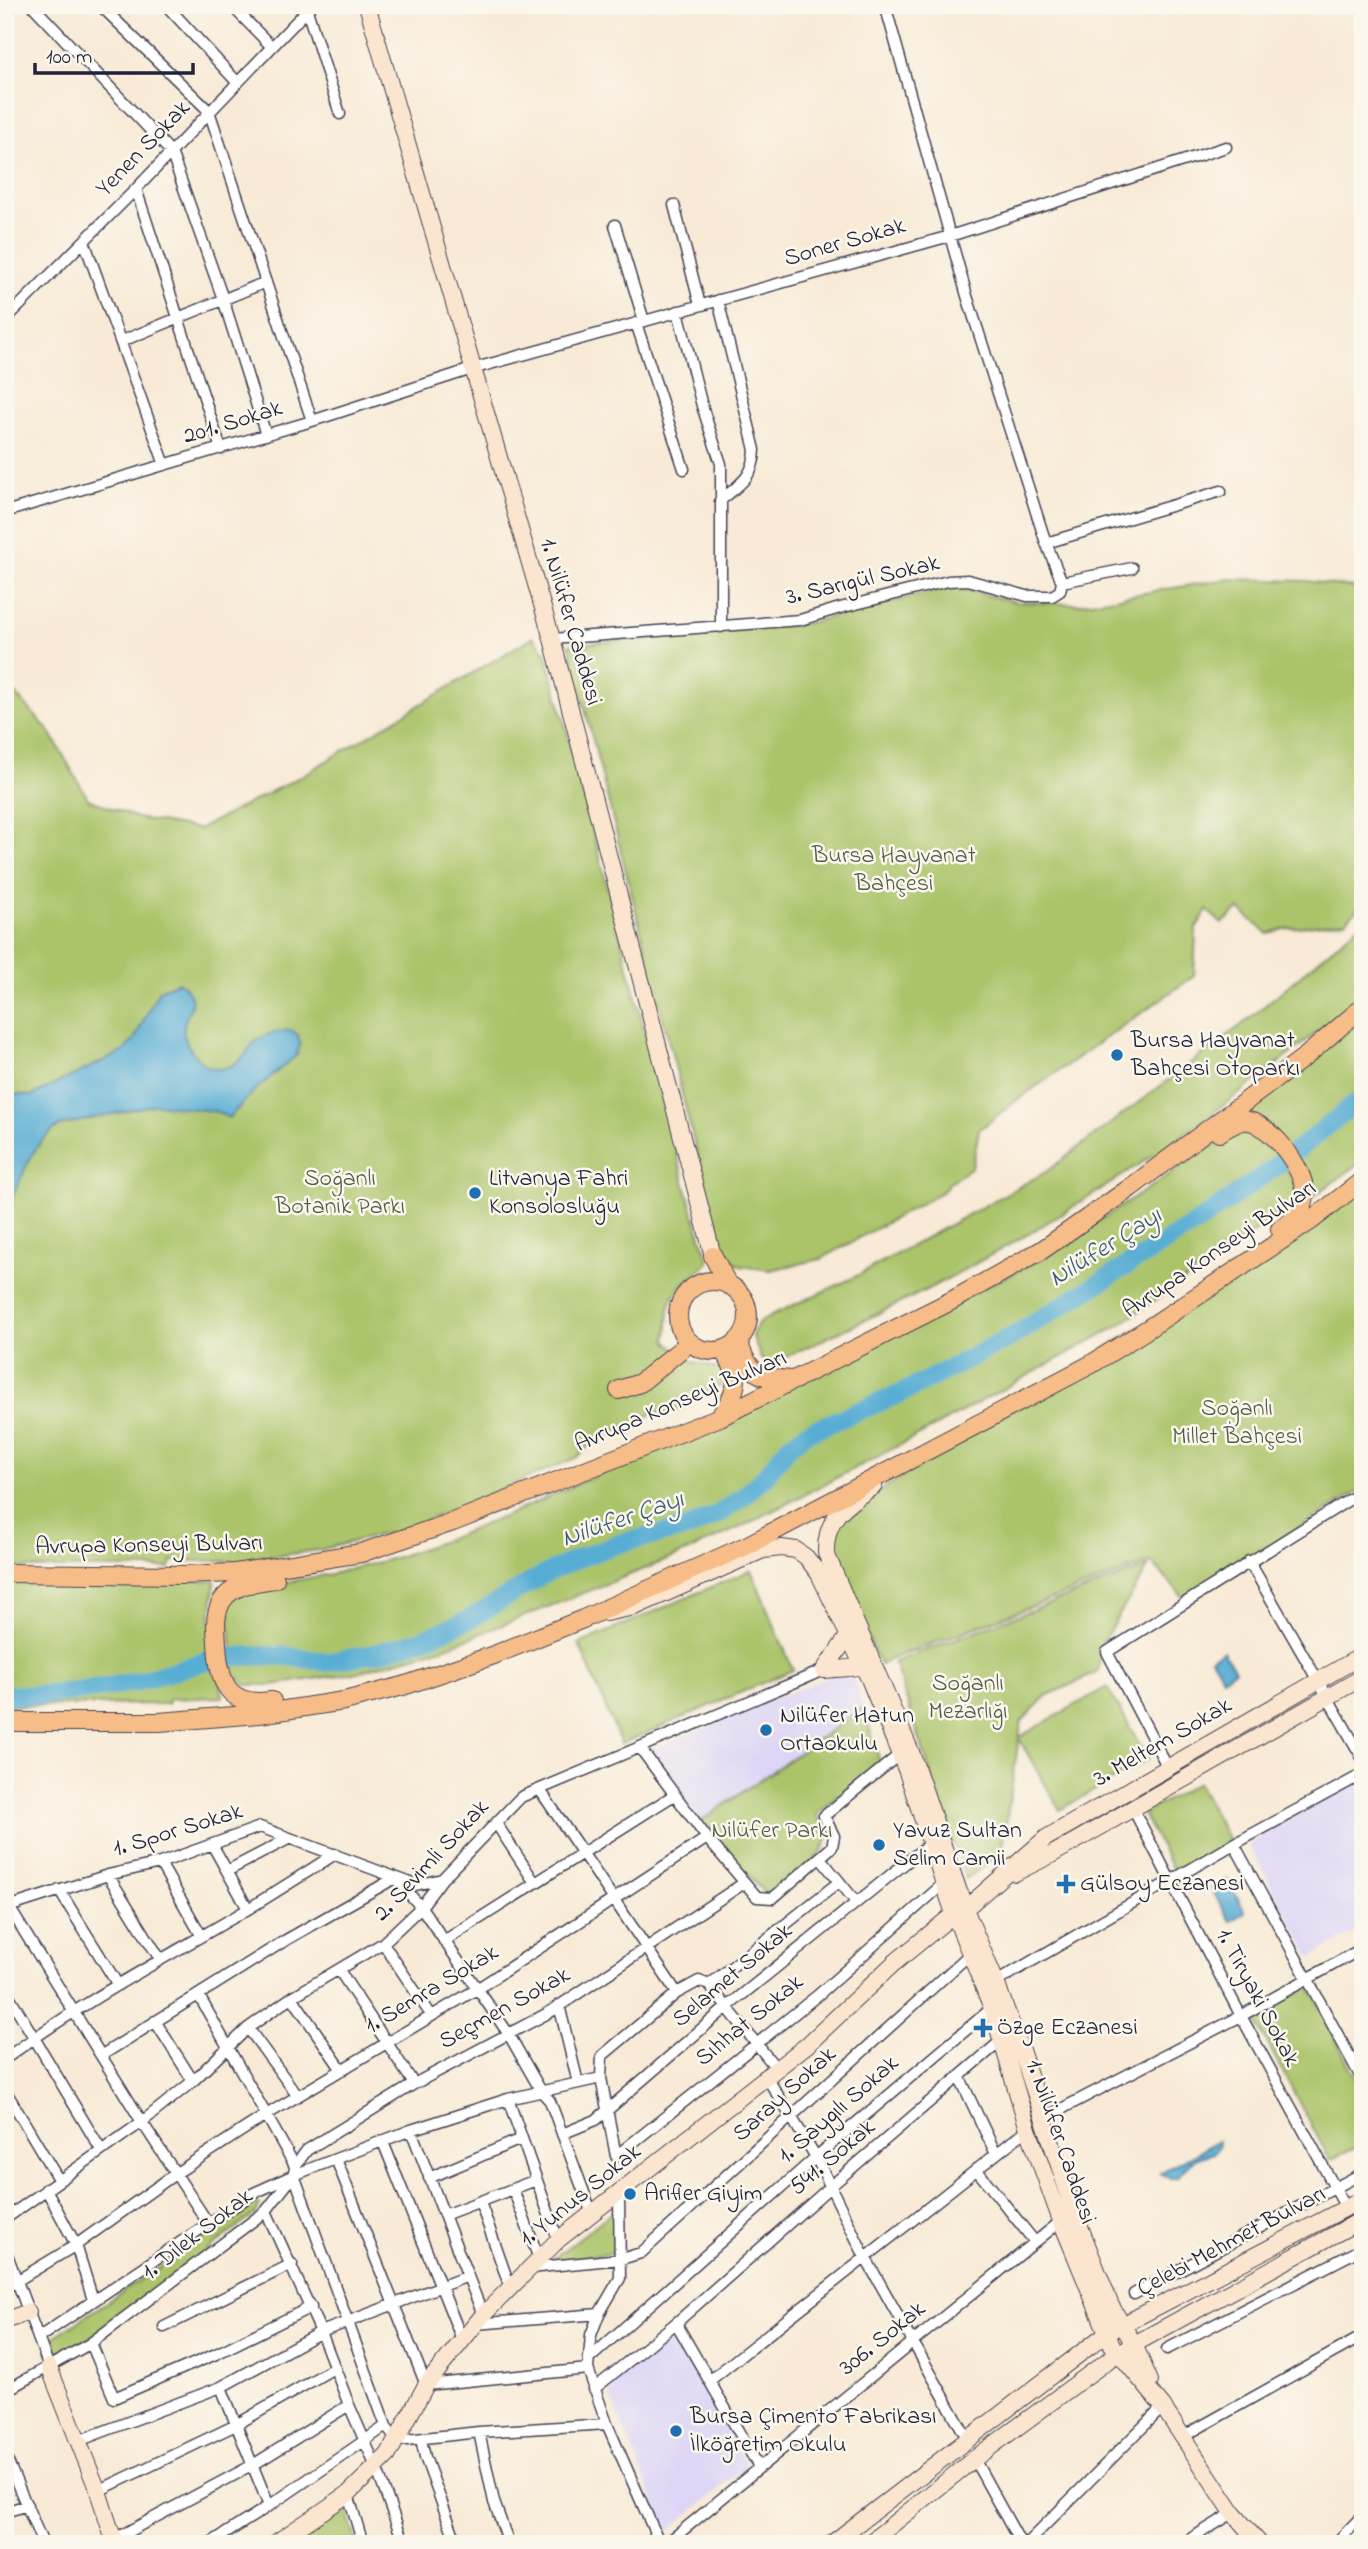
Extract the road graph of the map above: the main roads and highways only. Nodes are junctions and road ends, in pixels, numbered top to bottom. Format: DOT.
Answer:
graph roads {
  1 [pos="367,5"];
  2 [pos="1363,1007"];
  3 [pos="1363,1180"];
  4 [pos="1130,1188"];
  5 [pos="713,1256"];
  6 [pos="704,1283"];
  7 [pos="727,1285"];
  8 [pos="1197,1296"];
  9 [pos="738,1340"];
  10 [pos="722,1350"];
  11 [pos="798,1380"];
  12 [pos="720,1417"];
  13 [pos="938,1446"];
  14 [pos="503,1501"];
  15 [pos="5,1573"];
  16 [pos="583,1619"];
  17 [pos="854,1632"];
  18 [pos="494,1655"];
  19 [pos="1363,1655"];
  20 [pos="868,1664"];
  21 [pos="1363,1677"];
  22 [pos="5,1722"];
  23 [pos="994,1883"];
  24 [pos="960,1912"];
  25 [pos="1035,2124"];
  26 [pos="1363,2199"];
  27 [pos="1363,2219"];
  28 [pos="28,2312"];
  29 [pos="5,2321"];
  30 [pos="1123,2325"];
  31 [pos="1107,2333"];
  32 [pos="1134,2344"];
  33 [pos="1118,2353"];
  34 [pos="49,2367"];
  35 [pos="1163,2407"];
  36 [pos="293,2538"];
  37 [pos="112,2543"];
  38 [pos="274,2544"];
  39 [pos="831,2544"];
  40 [pos="868,2544"];
  41 [pos="1260,2544"];
  1 -- 5 [label="main road, 1. Nilüfer Caddesi"];
  2 -- 4 [label="main road, Avrupa Konseyi Bulvarı"];
  3 -- 8 [label="main road, Avrupa Konseyi Bulvarı"];
  4 -- 8 [label="main road"];
  4 -- 11 [label="main road, Avrupa Konseyi Bulvarı"];
  5 -- 6 [label="main road"];
  5 -- 7 [label="main road"];
  6 -- 7 [label="main road"];
  6 -- 10 [label="main road"];
  7 -- 9 [label="main road"];
  8 -- 13 [label="main road, Avrupa Konseyi Bulvarı"];
  9 -- 10 [label="main road"];
  9 -- 11 [label="main road"];
  10 -- 12 [label="main road"];
  11 -- 12 [label="main road, Avrupa Konseyi Bulvarı"];
  12 -- 14 [label="main road, Avrupa Konseyi Bulvarı"];
  13 -- 16 [label="main road, Avrupa Konseyi Bulvarı"];
  13 -- 17 [label="main road, 1. Nilüfer Caddesi"];
  14 -- 15 [label="main road, Avrupa Konseyi Bulvarı"];
  14 -- 18 [label="main road"];
  16 -- 17 [label="main road, 1. Nilüfer Caddesi"];
  16 -- 18 [label="main road, Avrupa Konseyi Bulvarı"];
  17 -- 20 [label="main road, 1. Nilüfer Caddesi"];
  17 -- 20 [label="main road"];
  18 -- 22 [label="main road, Avrupa Konseyi Bulvarı"];
  19 -- 23 [label="main road, 3. Meltem Sokak"];
  20 -- 24 [label="main road, 1. Nilüfer Caddesi"];
  20 -- 24 [label="main road, 1. Nilüfer Caddesi"];
  21 -- 23 [label="main road, 3. Meltem Sokak"];
  23 -- 24 [label="main road, 3. Meltem Sokak"];
  24 -- 25 [label="main road, 1. Nilüfer Caddesi"];
  24 -- 25 [label="main road, 1. Nilüfer Caddesi"];
  24 -- 36 [label="main road, 1. Yunus Sokak"];
  25 -- 30 [label="main road, 1. Nilüfer Caddesi"];
  25 -- 31 [label="main road, 1. Nilüfer Caddesi"];
  26 -- 30 [label="main road, Çelebi Mehmet Bulvarı"];
  27 -- 32 [label="main road, Çelebi Mehmet Bulvarı"];
  28 -- 29 [label="main road"];
  30 -- 31 [label="main road, Çelebi Mehmet Bulvarı"];
  30 -- 32 [label="main road, 1. Nilüfer Caddesi"];
  31 -- 33 [label="main road, 1. Nilüfer Caddesi"];
  31 -- 39 [label="main road"];
  32 -- 33 [label="main road, Çelebi Mehmet Bulvarı"];
  32 -- 35 [label="main road, 1. Nilüfer Caddesi"];
  33 -- 35 [label="main road, 1. Nilüfer Caddesi"];
  33 -- 40 [label="main road"];
  34 -- 37 [label="main road"];
  35 -- 41 [label="main road, 1. Nilüfer Caddesi"];
  36 -- 38 [label="main road, 1. Yunus Sokak"];
}
